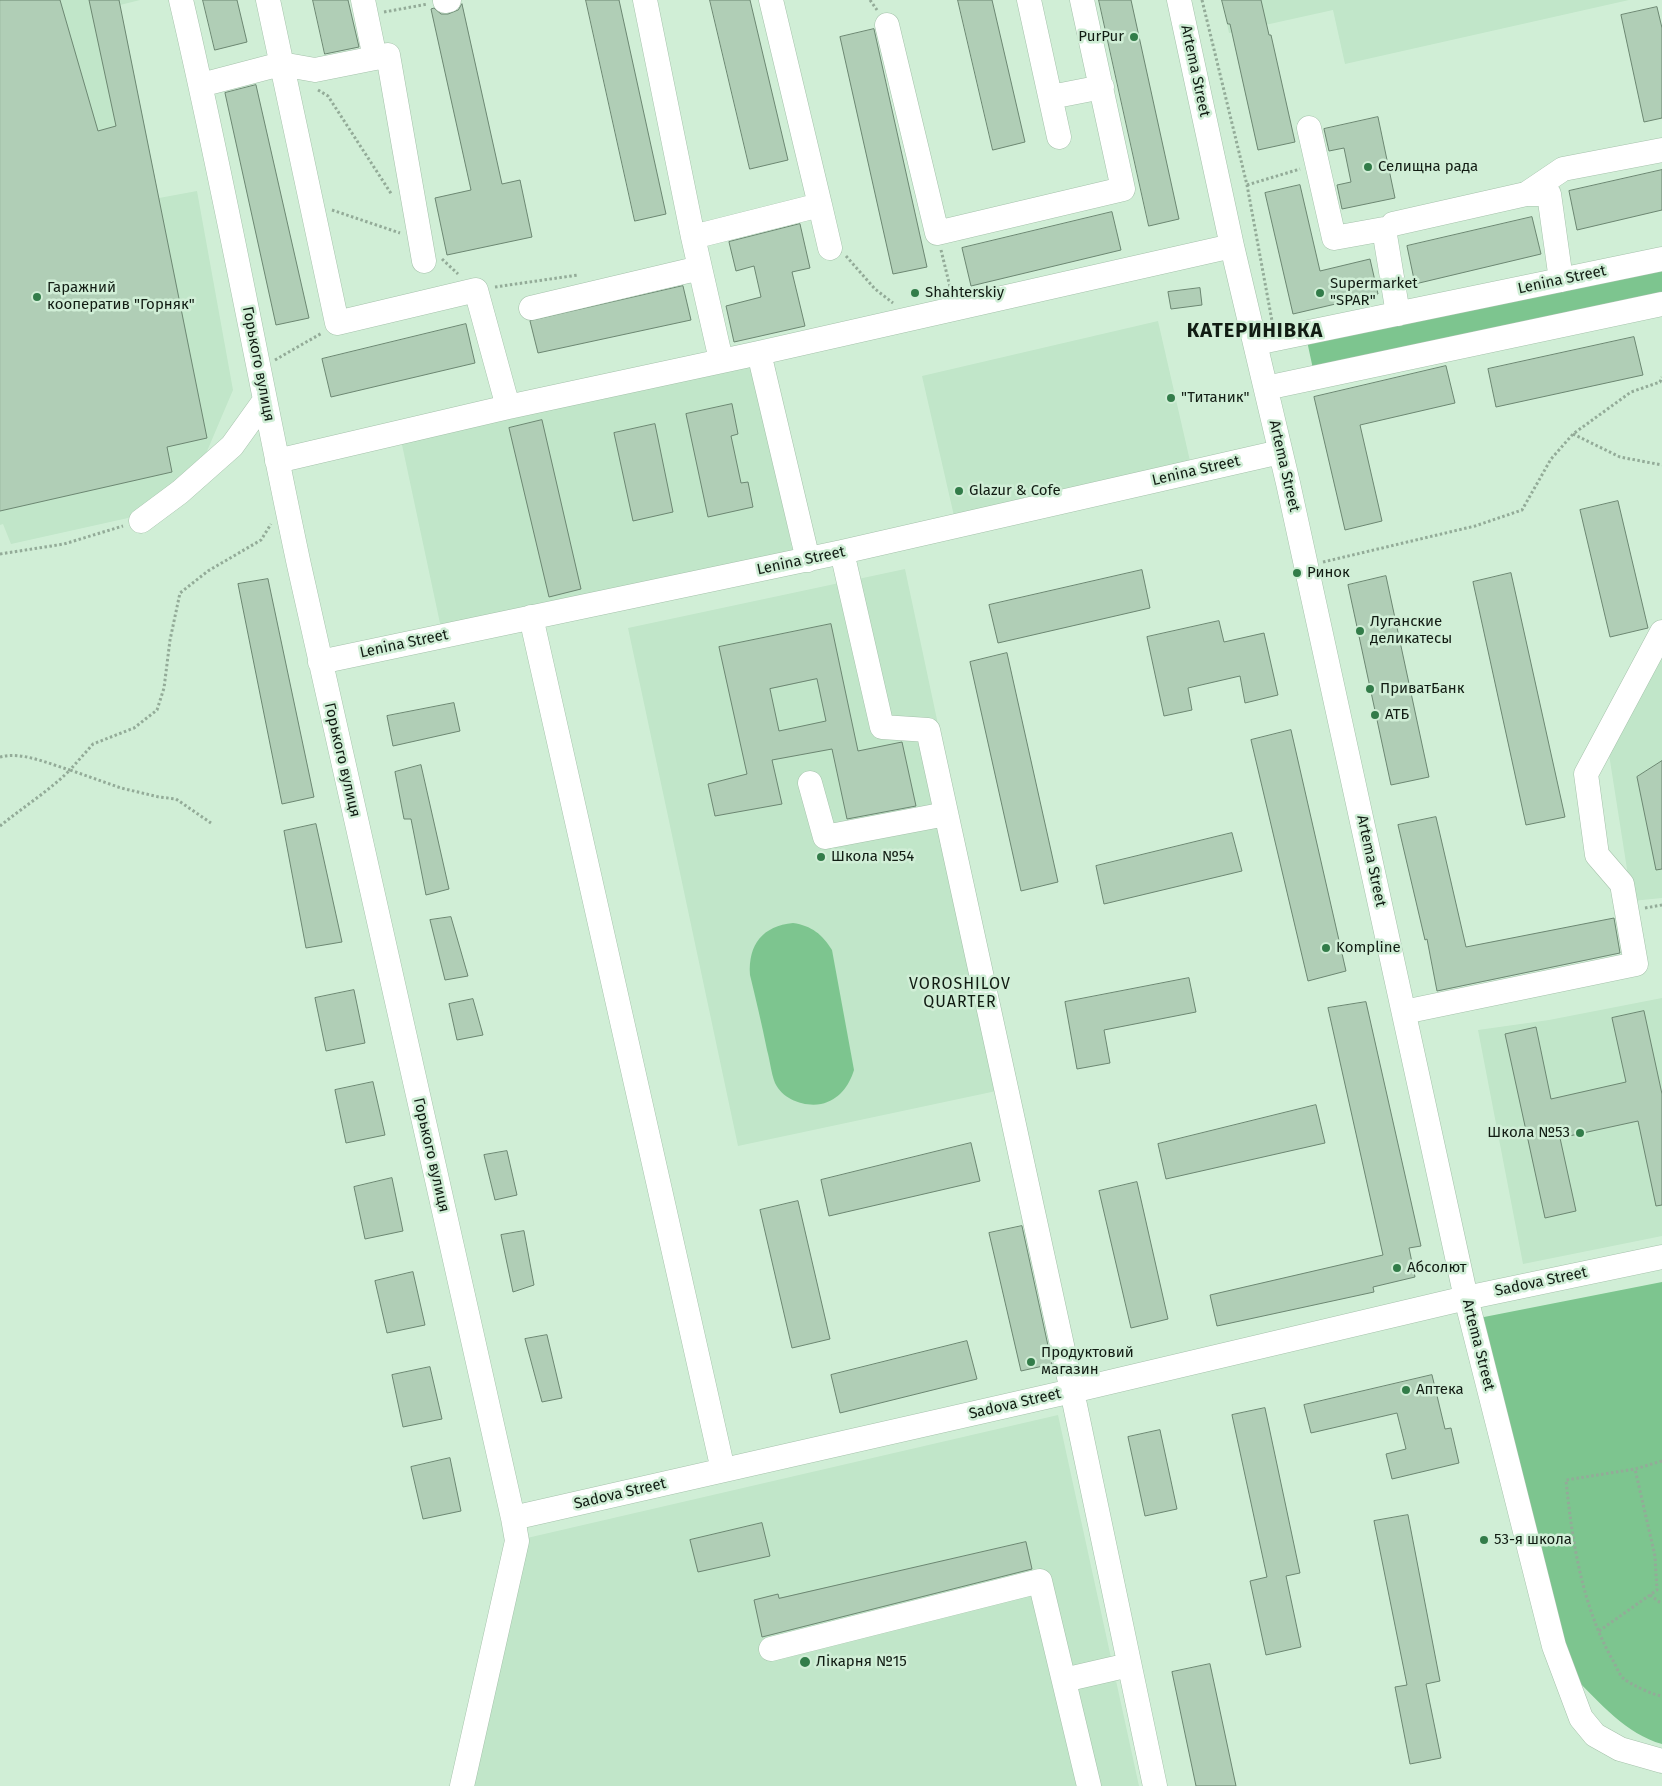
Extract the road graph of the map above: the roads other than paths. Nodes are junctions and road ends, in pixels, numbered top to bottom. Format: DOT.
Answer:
graph roads {
  1 [pos="181,0"];
  2 [pos="268,0"];
  3 [pos="645,0"];
  4 [pos="771,0"];
  5 [pos="1029,0"];
  6 [pos="1082,0"];
  7 [pos="1179,0"];
  8 [pos="365,8"];
  9 [pos="887,25"];
  10 [pos="375,58"];
  11 [pos="281,64"];
  12 [pos="201,85"];
  13 [pos="1102,87"];
  14 [pos="1051,97"];
  15 [pos="1309,128"];
  16 [pos="1059,137"];
  17 [pos="1662,150"];
  18 [pos="1526,194"];
  19 [pos="820,206"];
  20 [pos="1393,224"];
  21 [pos="693,237"];
  22 [pos="828,240"];
  23 [pos="1232,246"];
  24 [pos="1662,259"];
  25 [pos="424,261"];
  26 [pos="700,268"];
  27 [pos="1561,280"];
  28 [pos="1662,304"];
  29 [pos="530,308"];
  30 [pos="1398,314"];
  31 [pos="1266,341"];
  32 [pos="759,353"];
  33 [pos="721,360"];
  34 [pos="1266,388"];
  35 [pos="265,400"];
  36 [pos="508,407"];
  37 [pos="1280,452"];
  38 [pos="277,461"];
  39 [pos="142,521"];
  40 [pos="842,552"];
  41 [pos="808,560"];
  42 [pos="531,618"];
  43 [pos="1662,632"];
  44 [pos="320,662"];
  45 [pos="810,783"];
  46 [pos="946,814"];
  47 [pos="1404,1012"];
  48 [pos="1662,1257"];
  49 [pos="1466,1298"];
  50 [pos="1072,1391"];
  51 [pos="723,1470"];
  52 [pos="513,1518"];
  53 [pos="771,1649"];
  54 [pos="1129,1665"];
  55 [pos="1064,1680"];
  56 [pos="1662,1761"];
  57 [pos="462,1786"];
  58 [pos="1089,1786"];
  59 [pos="1154,1786"];
  1 -- 12 [label="street, Горького вулиця"];
  2 -- 11 [label="street"];
  3 -- 21 [label="street"];
  4 -- 19 [label="street"];
  5 -- 14 [label="street"];
  6 -- 13 [label="street"];
  7 -- 23 [label="street, Artema Street"];
  8 -- 10 [label="street"];
  9 -- 13 [label="street"];
  10 -- 11 [label="street"];
  10 -- 25 [label="street"];
  11 -- 12 [label="street"];
  11 -- 36 [label="street"];
  12 -- 35 [label="street, Горького вулиця"];
  13 -- 14 [label="street"];
  14 -- 16 [label="street"];
  15 -- 30 [label="street"];
  17 -- 18 [label="street"];
  18 -- 20 [label="street"];
  18 -- 27 [label="street"];
  19 -- 21 [label="street"];
  19 -- 22 [label="street"];
  21 -- 26 [label="street"];
  23 -- 31 [label="street, Artema Street"];
  23 -- 32 [label="street"];
  24 -- 27 [label="street, Lenina Street"];
  26 -- 29 [label="street"];
  26 -- 33 [label="street"];
  27 -- 30 [label="street, Lenina Street"];
  28 -- 34 [label="street"];
  30 -- 31 [label="street, Lenina Street"];
  31 -- 34 [label="street, Artema Street"];
  32 -- 33 [label="street"];
  32 -- 41 [label="street"];
  33 -- 36 [label="street"];
  34 -- 37 [label="street, Artema Street"];
  35 -- 38 [label="street, Горького вулиця"];
  35 -- 39 [label="street"];
  36 -- 38 [label="street"];
  37 -- 40 [label="street, Lenina Street"];
  37 -- 47 [label="street, Artema Street"];
  38 -- 44 [label="street, Горького вулиця"];
  40 -- 41 [label="street, Lenina Street"];
  40 -- 46 [label="street"];
  41 -- 42 [label="street, Lenina Street"];
  42 -- 44 [label="street, Lenina Street"];
  42 -- 51 [label="street"];
  43 -- 47 [label="street"];
  44 -- 52 [label="street, Горького вулиця"];
  45 -- 46 [label="street"];
  46 -- 50 [label="street"];
  47 -- 49 [label="street, Artema Street"];
  48 -- 49 [label="street, Sadova Street"];
  49 -- 50 [label="street, Sadova Street"];
  49 -- 56 [label="street, Artema Street"];
  50 -- 51 [label="street, Sadova Street"];
  50 -- 54 [label="street"];
  51 -- 52 [label="street, Sadova Street"];
  52 -- 57 [label="street, Горького вулиця"];
  53 -- 55 [label="street"];
  54 -- 55 [label="street"];
  54 -- 59 [label="street"];
  55 -- 58 [label="street"];
}
